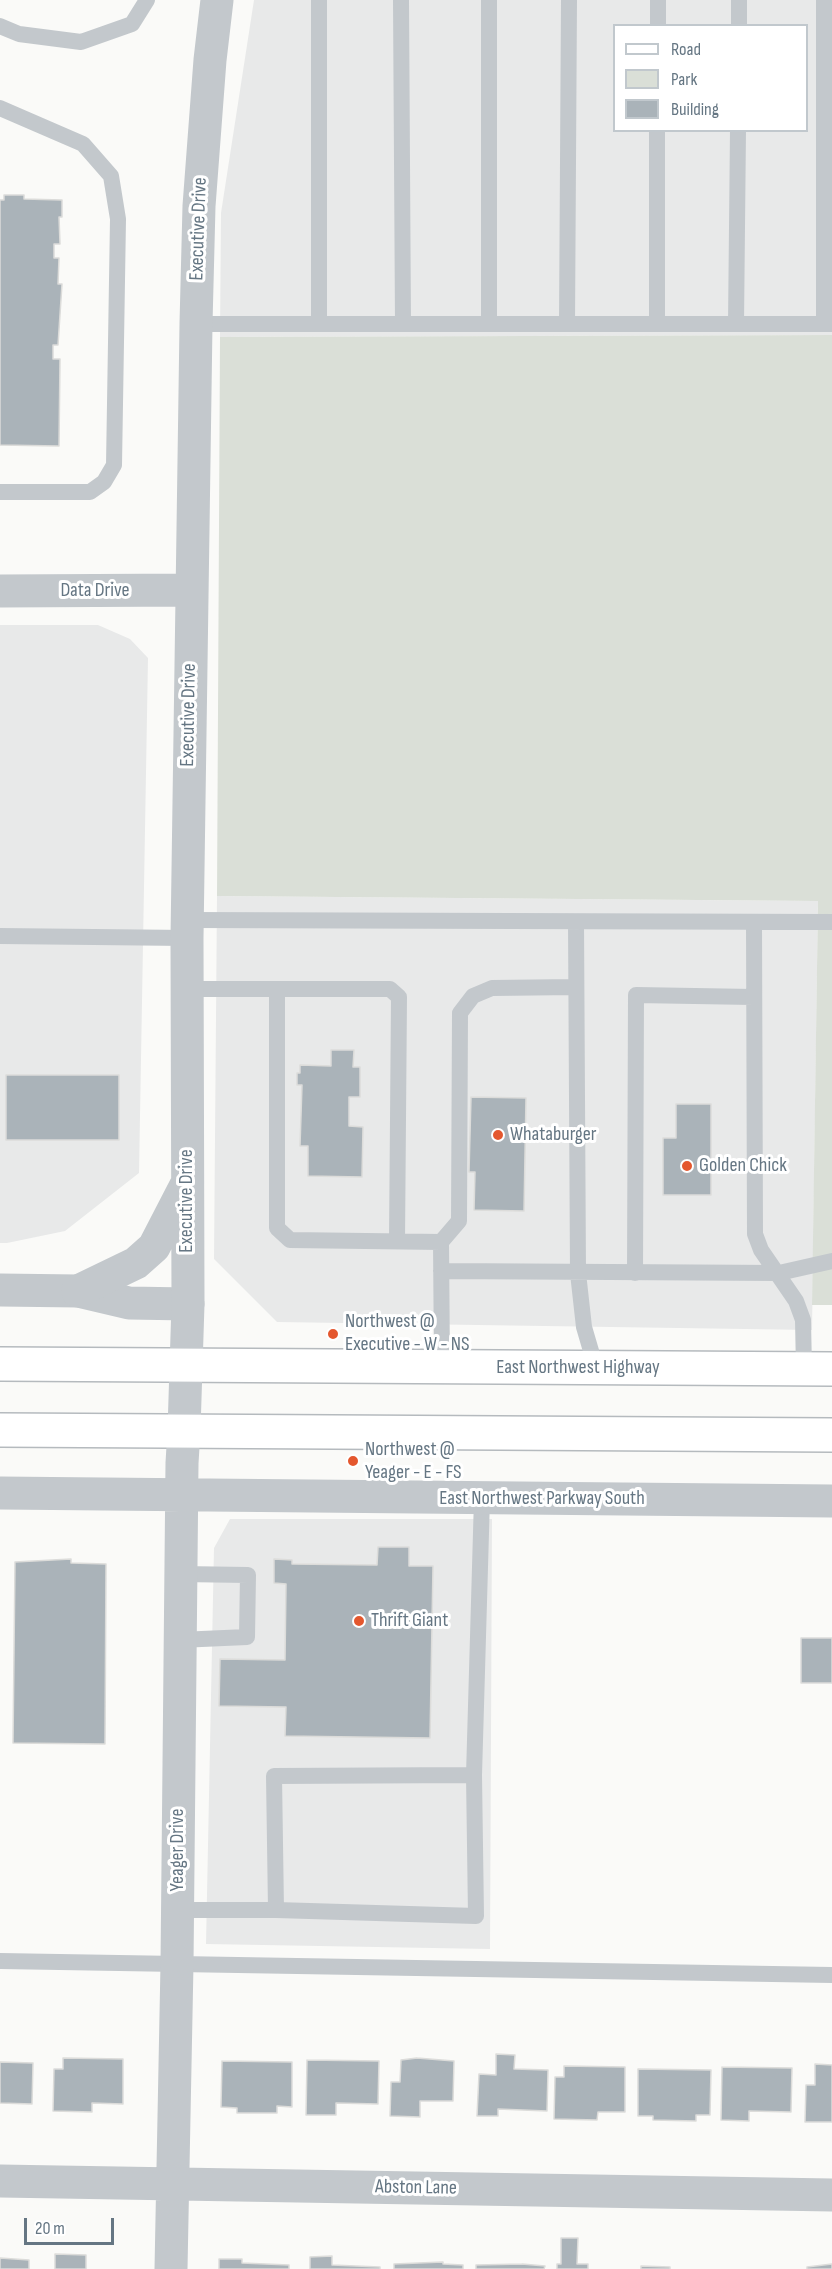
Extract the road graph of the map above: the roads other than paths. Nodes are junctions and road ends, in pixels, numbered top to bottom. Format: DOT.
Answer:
graph roads {
  1 [pos="147,0"];
  2 [pos="217,0"];
  3 [pos="319,0"];
  4 [pos="401,0"];
  5 [pos="489,0"];
  6 [pos="568,0"];
  7 [pos="658,0"];
  8 [pos="739,0"];
  9 [pos="824,0"];
  10 [pos="658,24"];
  11 [pos="739,24"];
  12 [pos="0,26"];
  13 [pos="0,108"];
  14 [pos="657,132"];
  15 [pos="738,132"];
  16 [pos="196,324"];
  17 [pos="319,324"];
  18 [pos="403,324"];
  19 [pos="489,324"];
  20 [pos="567,324"];
  21 [pos="657,324"];
  22 [pos="736,324"];
  23 [pos="828,324"];
  24 [pos="0,492"];
  25 [pos="190,590"];
  26 [pos="0,591"];
  27 [pos="576,922"];
  28 [pos="832,922"];
  29 [pos="754,923"];
  30 [pos="187,929"];
  31 [pos="0,936"];
  32 [pos="575,987"];
  33 [pos="188,989"];
  34 [pos="277,989"];
  35 [pos="753,997"];
  36 [pos="187,1183"];
  37 [pos="397,1241"];
  38 [pos="441,1242"];
  39 [pos="832,1261"];
  40 [pos="441,1271"];
  41 [pos="578,1273"];
  42 [pos="635,1273"];
  43 [pos="779,1273"];
  44 [pos="0,1290"];
  45 [pos="78,1291"];
  46 [pos="188,1304"];
  47 [pos="0,1364"];
  48 [pos="185,1364"];
  49 [pos="442,1366"];
  50 [pos="596,1368"];
  51 [pos="818,1369"];
  52 [pos="0,1430"];
  53 [pos="184,1430"];
  54 [pos="832,1435"];
  55 [pos="0,1493"];
  56 [pos="181,1493"];
  57 [pos="482,1498"];
  58 [pos="832,1501"];
  59 [pos="181,1574"];
  60 [pos="179,1640"];
  61 [pos="474,1775"];
  62 [pos="177,1910"];
  63 [pos="276,1910"];
  64 [pos="0,1961"];
  65 [pos="177,1964"];
  66 [pos="832,1975"];
  67 [pos="0,2181"];
  68 [pos="173,2185"];
  69 [pos="832,2194"];
  70 [pos="171,2269"];
  1 -- 12 [label="lane"];
  2 -- 16 [label="street, Executive Drive"];
  3 -- 17 [label="lane"];
  4 -- 18 [label="lane"];
  5 -- 19 [label="lane"];
  6 -- 20 [label="lane"];
  7 -- 10 [label="lane"];
  8 -- 11 [label="lane"];
  9 -- 23 [label="lane"];
  13 -- 24 [label="lane"];
  14 -- 21 [label="lane"];
  15 -- 22 [label="lane"];
  16 -- 17 [label="lane"];
  16 -- 25 [label="street, Executive Drive"];
  17 -- 18 [label="lane"];
  18 -- 19 [label="lane"];
  19 -- 20 [label="lane"];
  20 -- 21 [label="lane"];
  21 -- 22 [label="lane"];
  22 -- 23 [label="lane"];
  25 -- 26 [label="street, Data Drive"];
  25 -- 30 [label="street, Executive Drive"];
  27 -- 29 [label="lane"];
  27 -- 30 [label="lane"];
  27 -- 32 [label="lane"];
  28 -- 29 [label="lane"];
  29 -- 35 [label="lane"];
  30 -- 31 [label="lane"];
  30 -- 33 [label="street, Executive Drive"];
  32 -- 38 [label="lane"];
  32 -- 41 [label="lane"];
  33 -- 34 [label="lane"];
  33 -- 36 [label="street, Executive Drive"];
  34 -- 37 [label="lane"];
  34 -- 37 [label="lane"];
  35 -- 42 [label="lane"];
  35 -- 43 [label="lane"];
  36 -- 45 [label="street"];
  36 -- 46 [label="street, Executive Drive"];
  37 -- 38 [label="lane"];
  38 -- 40 [label="lane"];
  39 -- 43 [label="lane"];
  40 -- 41 [label="lane"];
  40 -- 49 [label="lane"];
  41 -- 42 [label="lane"];
  41 -- 50 [label="lane"];
  42 -- 43 [label="lane"];
  43 -- 51 [label="lane"];
  44 -- 45 [label="street"];
  45 -- 46 [label="street"];
  46 -- 48 [label="street, Executive Drive"];
  47 -- 48 [label="main road, East Northwest Highway"];
  48 -- 49 [label="main road, East Northwest Highway"];
  48 -- 53 [label="street, Executive Drive"];
  49 -- 50 [label="main road, East Northwest Highway"];
  50 -- 51 [label="main road, East Northwest Highway"];
  52 -- 53 [label="main road"];
  53 -- 54 [label="main road"];
  53 -- 56 [label="street, Yeager Drive"];
  55 -- 56 [label="street, East Northwest Parkway South"];
  56 -- 57 [label="street, East Northwest Parkway South"];
  56 -- 59 [label="street, Yeager Drive"];
  57 -- 58 [label="street, East Northwest Parkway South"];
  57 -- 61 [label="lane"];
  59 -- 60 [label="street, Yeager Drive"];
  59 -- 60 [label="lane"];
  60 -- 62 [label="street, Yeager Drive"];
  61 -- 63 [label="lane"];
  61 -- 63 [label="lane"];
  62 -- 63 [label="lane"];
  62 -- 65 [label="street, Yeager Drive"];
  64 -- 65 [label="lane"];
  65 -- 66 [label="lane"];
  65 -- 68 [label="street, Yeager Drive"];
  67 -- 68 [label="street, Abston Lane"];
  68 -- 69 [label="street, Abston Lane"];
  68 -- 70 [label="street, Yeager Drive"];
}
